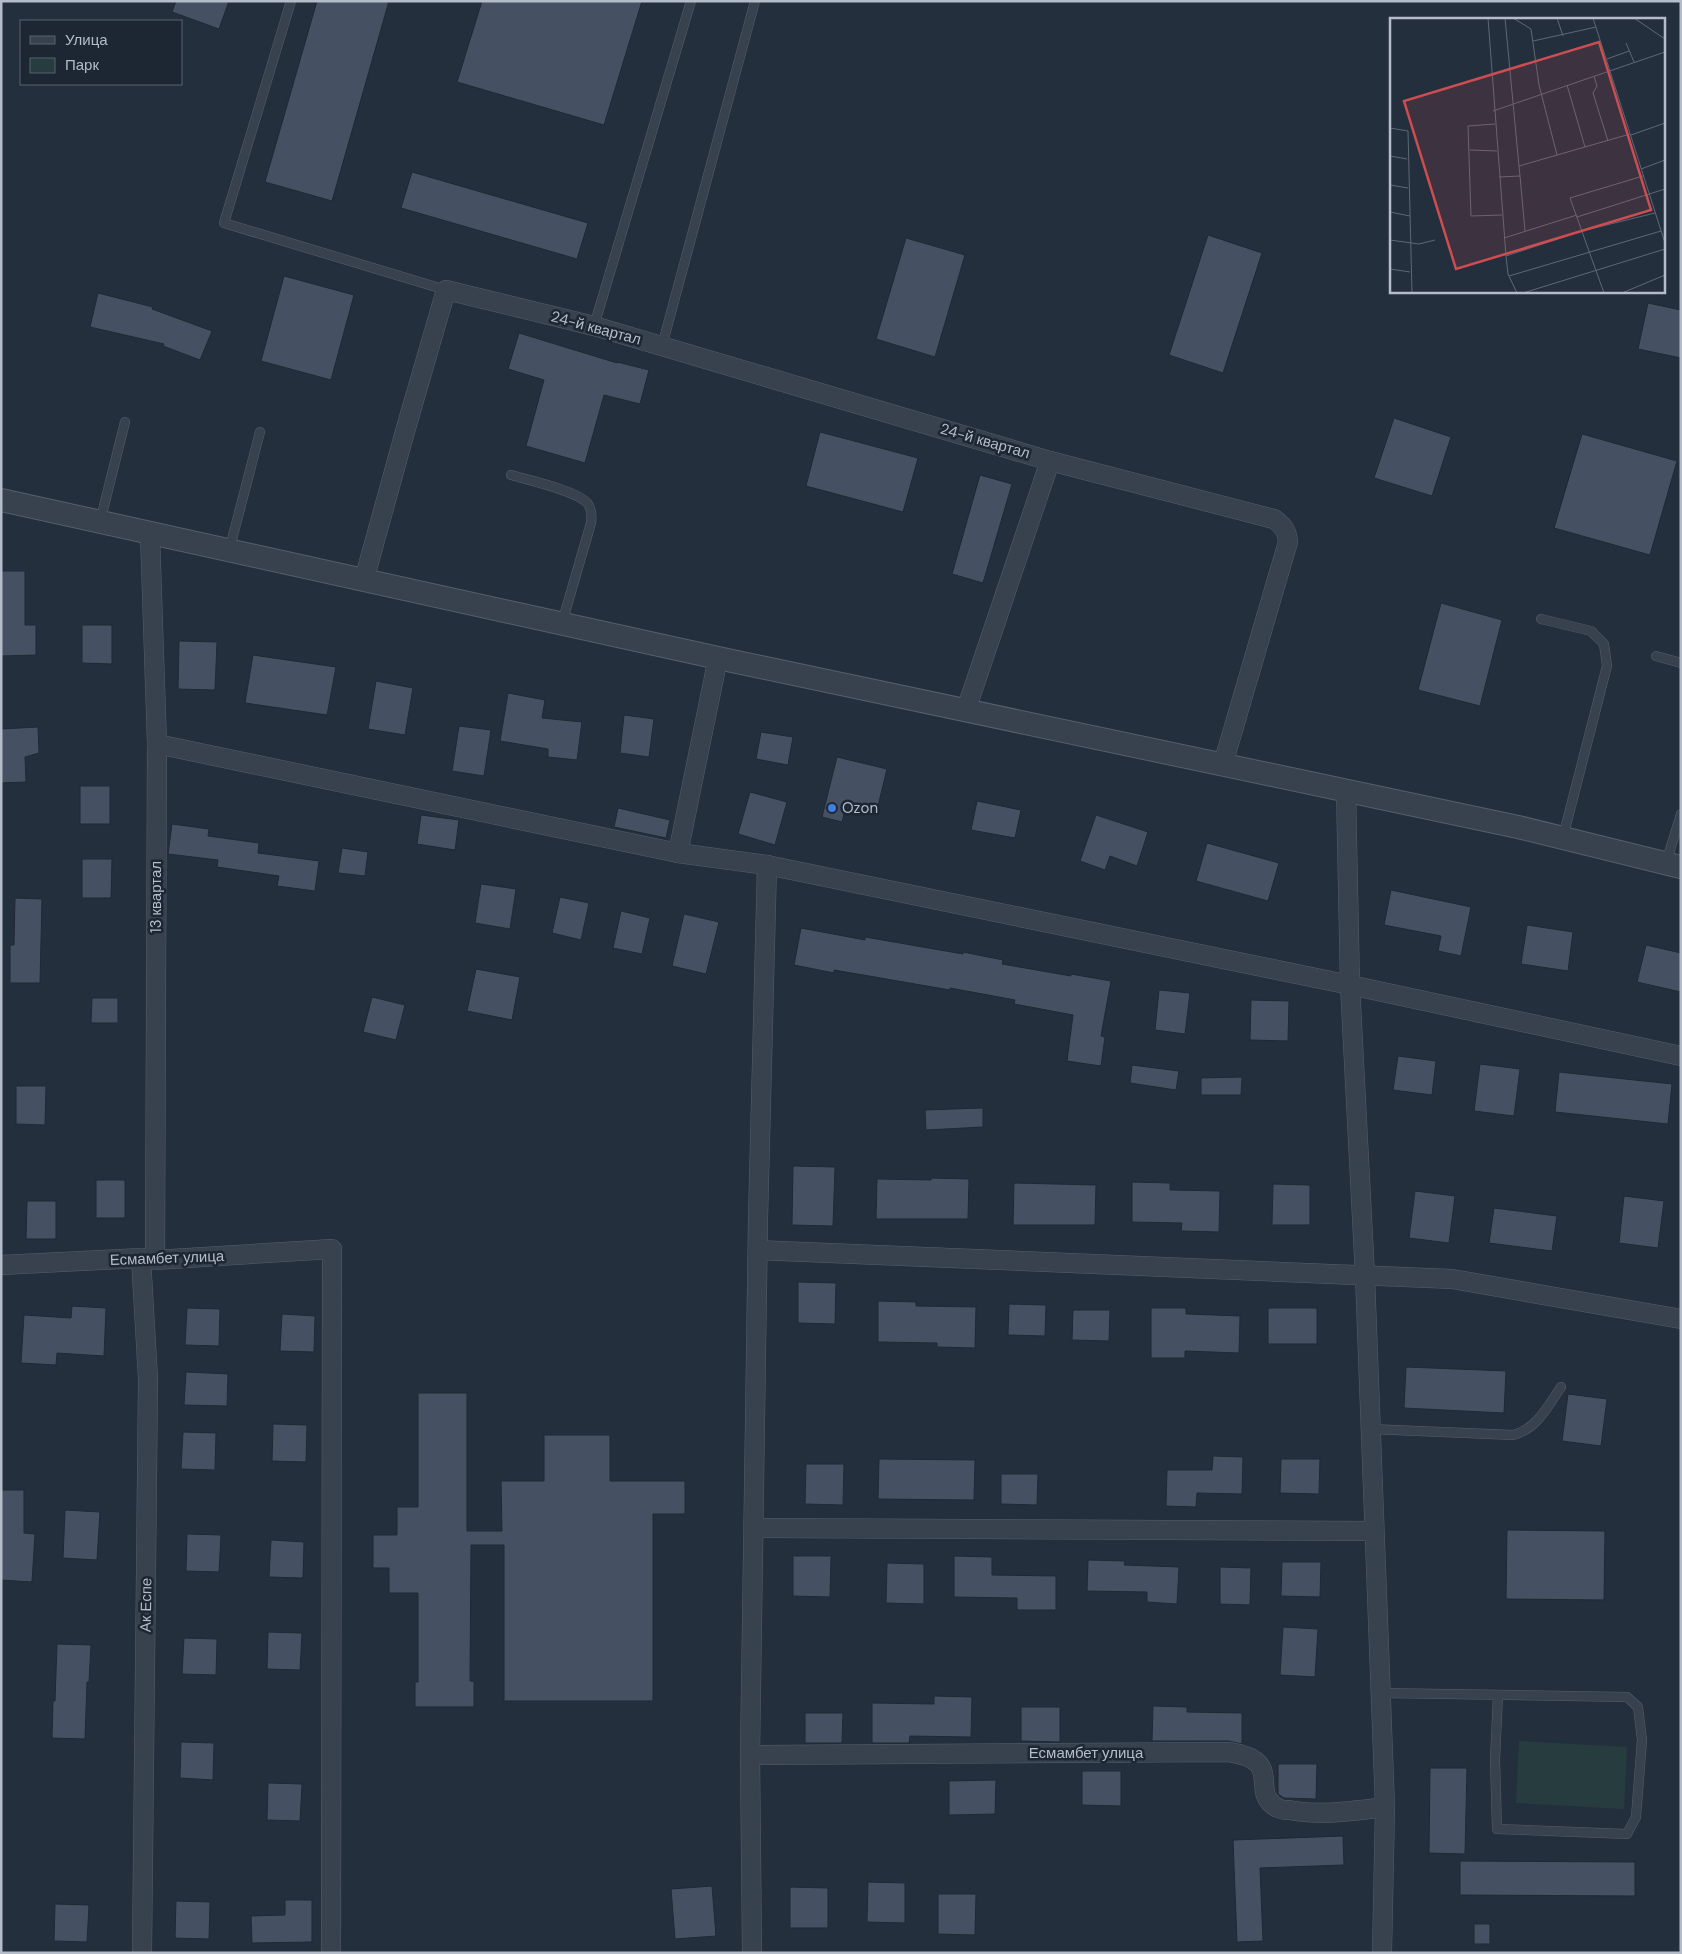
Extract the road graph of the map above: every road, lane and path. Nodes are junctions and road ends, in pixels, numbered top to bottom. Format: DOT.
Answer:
graph roads {
  1 [pos="291,1"];
  2 [pos="690,1"];
  3 [pos="755,1"];
  4 [pos="446,290"];
  5 [pos="594,326"];
  6 [pos="662,346"];
  7 [pos="124,422"];
  8 [pos="260,432"];
  9 [pos="1050,461"];
  10 [pos="511,476"];
  11 [pos="1,500"];
  12 [pos="100,522"];
  13 [pos="150,534"];
  14 [pos="229,551"];
  15 [pos="364,580"];
  16 [pos="1541,619"];
  17 [pos="562,624"];
  18 [pos="1656,656"];
  19 [pos="718,658"];
  20 [pos="1681,663"];
  21 [pos="966,710"];
  22 [pos="156,744"];
  23 [pos="1223,764"];
  24 [pos="1346,790"];
  25 [pos="1681,814"];
  26 [pos="1563,838"];
  27 [pos="678,854"];
  28 [pos="767,865"];
  29 [pos="1673,865"];
  30 [pos="1350,985"];
  31 [pos="1681,1056"];
  32 [pos="758,1250"];
  33 [pos="148,1259"];
  34 [pos="1,1265"];
  35 [pos="1364,1276"];
  36 [pos="1681,1319"];
  37 [pos="1561,1387"];
  38 [pos="1370,1429"];
  39 [pos="754,1528"];
  40 [pos="1373,1532"];
  41 [pos="1380,1693"];
  42 [pos="1498,1695"];
  43 [pos="750,1755"];
  44 [pos="1385,1807"];
  45 [pos="142,1953"];
  46 [pos="331,1953"];
  47 [pos="752,1953"];
  48 [pos="1382,1953"];
  1 -- 4 [label="lane"];
  2 -- 5 [label="lane"];
  3 -- 6 [label="lane"];
  4 -- 5 [label="street, 24-й квартал"];
  4 -- 15 [label="street"];
  5 -- 6 [label="street, 24-й квартал"];
  6 -- 9 [label="street, 24-й квартал"];
  7 -- 12 [label="lane"];
  8 -- 14 [label="lane"];
  9 -- 21 [label="street"];
  9 -- 23 [label="street, 24-й квартал"];
  10 -- 17 [label="lane"];
  11 -- 12 [label="street"];
  12 -- 13 [label="street"];
  13 -- 14 [label="street"];
  13 -- 22 [label="street, 13 квартал"];
  14 -- 15 [label="street"];
  15 -- 17 [label="street"];
  16 -- 26 [label="lane"];
  17 -- 19 [label="street"];
  18 -- 20 [label="lane"];
  19 -- 21 [label="street"];
  19 -- 27 [label="street"];
  21 -- 23 [label="street"];
  22 -- 27 [label="street"];
  22 -- 33 [label="street, 13 квартал"];
  23 -- 24 [label="street"];
  24 -- 26 [label="street"];
  24 -- 30 [label="street"];
  25 -- 29 [label="lane"];
  26 -- 29 [label="street"];
  27 -- 28 [label="street"];
  28 -- 30 [label="street"];
  28 -- 32 [label="street"];
  30 -- 31 [label="street"];
  30 -- 35 [label="street"];
  32 -- 35 [label="street"];
  32 -- 39 [label="street"];
  33 -- 34 [label="street, Есмамбет улица"];
  33 -- 45 [label="street, Ак Еспе"];
  33 -- 46 [label="street, Есмамбет улица"];
  35 -- 36 [label="street"];
  35 -- 38 [label="street"];
  37 -- 38 [label="lane"];
  38 -- 40 [label="street"];
  39 -- 40 [label="street"];
  39 -- 43 [label="street"];
  40 -- 41 [label="street"];
  41 -- 42 [label="lane"];
  41 -- 44 [label="street"];
  42 -- 42 [label="lane"];
  43 -- 44 [label="street, Есмамбет улица"];
  43 -- 47 [label="street"];
  44 -- 48 [label="street"];
}
